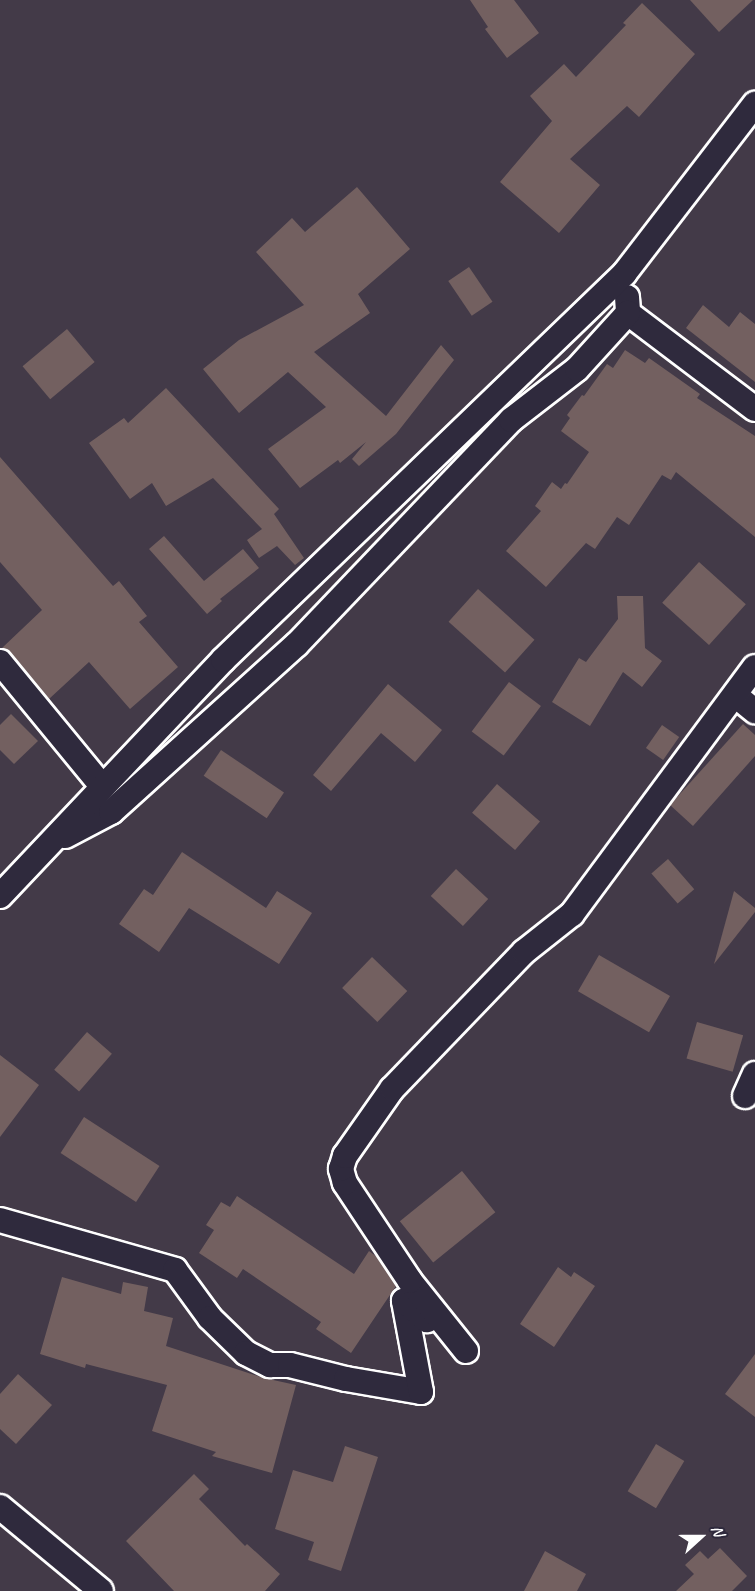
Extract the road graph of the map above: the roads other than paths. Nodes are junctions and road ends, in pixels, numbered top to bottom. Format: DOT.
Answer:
graph roads {
  1 [pos="755,104"];
  2 [pos="624,274"];
  3 [pos="628,312"];
  4 [pos="755,409"];
  5 [pos="0,662"];
  6 [pos="755,667"];
  7 [pos="735,695"];
  8 [pos="755,711"];
  9 [pos="102,786"];
  10 [pos="52,843"];
  11 [pos="0,896"];
  12 [pos="755,1074"];
  13 [pos="744,1096"];
  14 [pos="0,1220"];
  15 [pos="0,1507"];
  16 [pos="100,1591"];
  1 -- 2 [label="street"];
  2 -- 3 [label="street"];
  2 -- 9 [label="street"];
  3 -- 4 [label="street"];
  3 -- 10 [label="street"];
  5 -- 9 [label="street"];
  6 -- 7 [label="street"];
  7 -- 8 [label="street"];
  7 -- 14 [label="street"];
  9 -- 10 [label="street"];
  10 -- 11 [label="street"];
  12 -- 13 [label="street"];
  15 -- 16 [label="street"];
}
